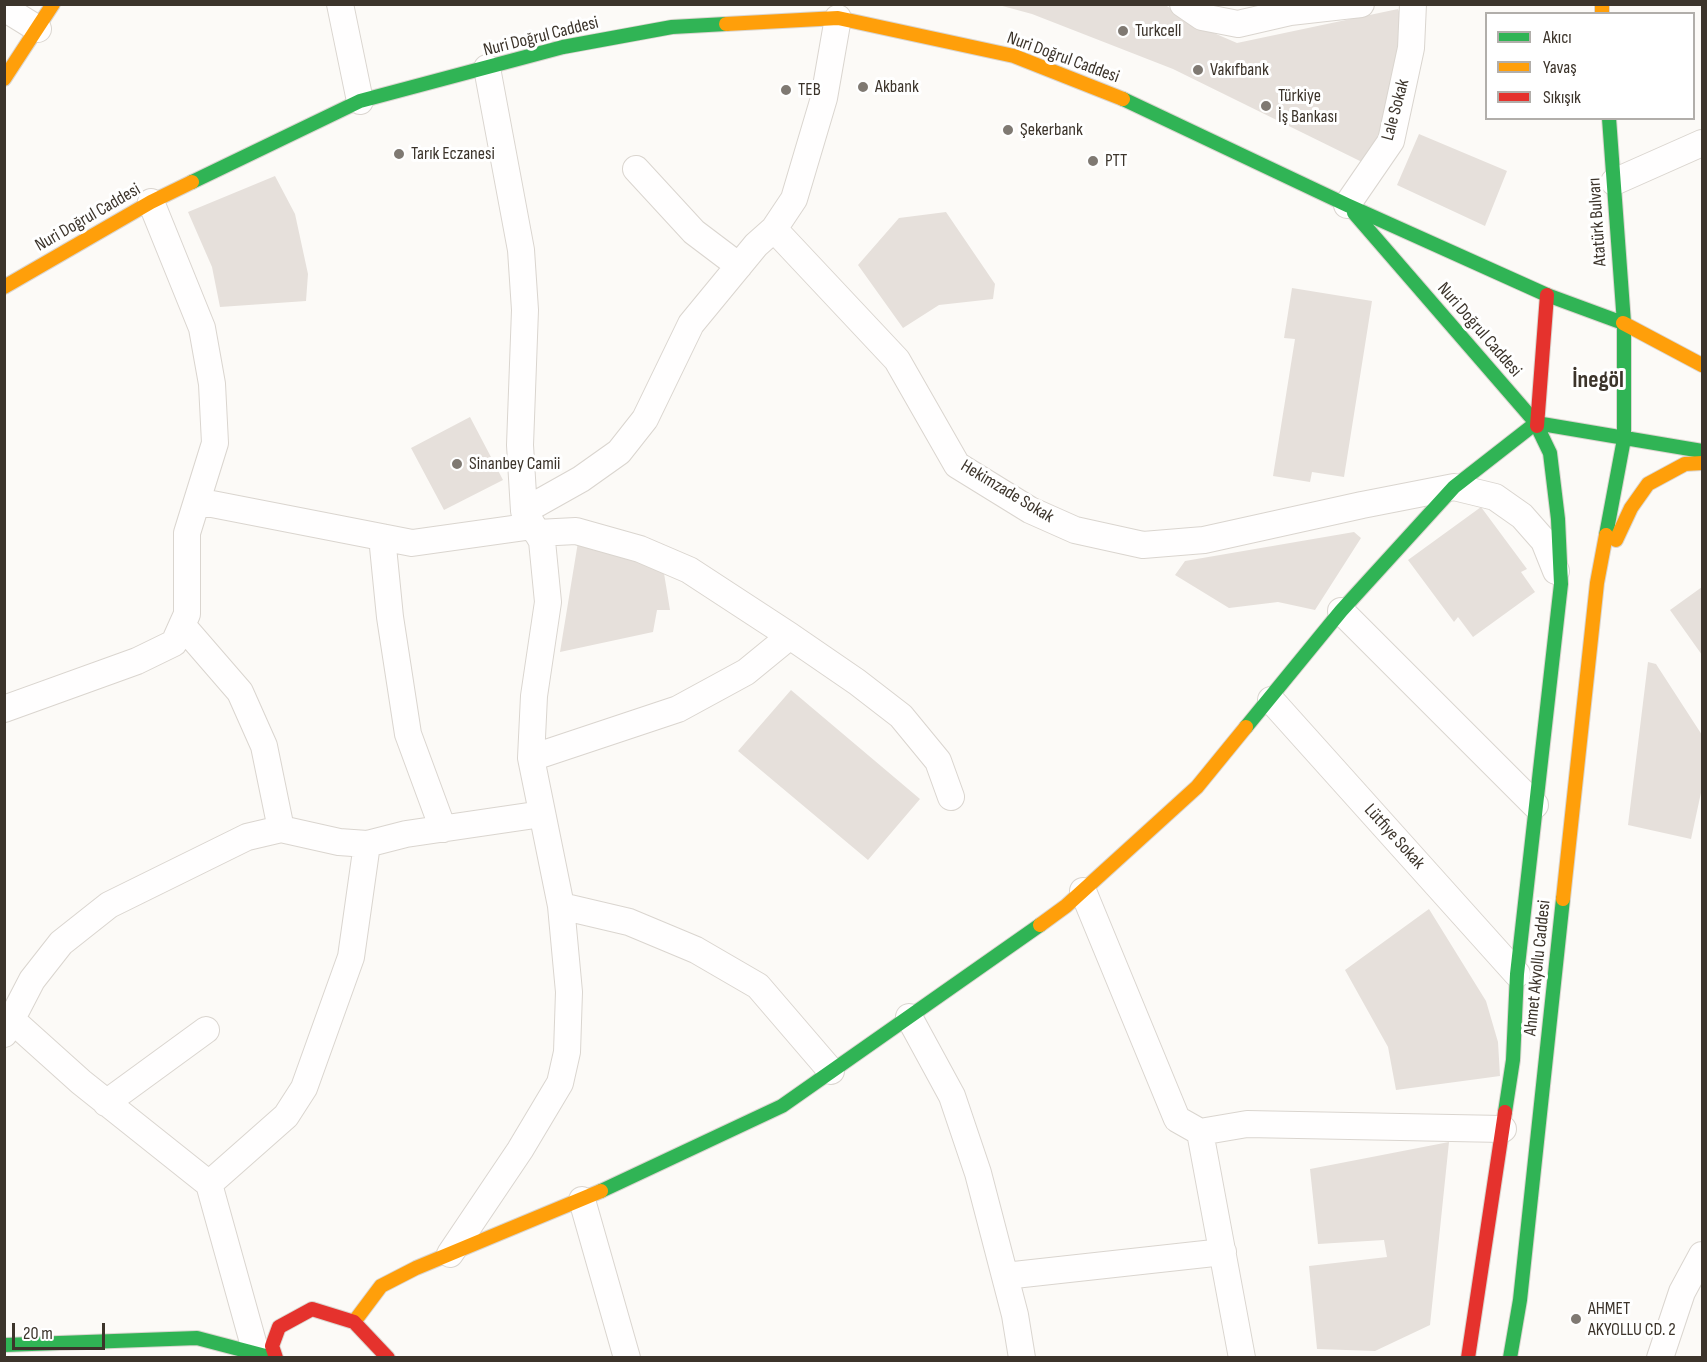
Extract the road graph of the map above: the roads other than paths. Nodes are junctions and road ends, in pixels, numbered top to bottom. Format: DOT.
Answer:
graph roads {
  1 [pos="54,4"];
  2 [pos="340,4"];
  3 [pos="1183,4"];
  4 [pos="1361,4"];
  5 [pos="1413,4"];
  6 [pos="4,8"];
  7 [pos="771,12"];
  8 [pos="838,18"];
  9 [pos="38,29"];
  10 [pos="487,68"];
  11 [pos="4,79"];
  12 [pos="360,101"];
  13 [pos="1609,120"];
  14 [pos="1702,144"];
  15 [pos="636,169"];
  16 [pos="1614,182"];
  17 [pos="151,202"];
  18 [pos="1347,205"];
  19 [pos="774,230"];
  20 [pos="739,266"];
  21 [pos="5,285"];
  22 [pos="1547,295"];
  23 [pos="1624,323"];
  24 [pos="1702,365"];
  25 [pos="1536,423"];
  26 [pos="1624,439"];
  27 [pos="1702,451"];
  28 [pos="1702,463"];
  29 [pos="1454,487"];
  30 [pos="197,504"];
  31 [pos="531,523"];
  32 [pos="382,537"];
  33 [pos="1597,583"];
  34 [pos="1561,584"];
  35 [pos="1341,611"];
  36 [pos="182,625"];
  37 [pos="790,636"];
  38 [pos="1271,700"];
  39 [pos="4,709"];
  40 [pos="531,758"];
  41 [pos="951,797"];
  42 [pos="1534,805"];
  43 [pos="542,814"];
  44 [pos="281,829"];
  45 [pos="443,829"];
  46 [pos="367,844"];
  47 [pos="1083,891"];
  48 [pos="561,906"];
  49 [pos="1517,974"];
  50 [pos="909,1017"];
  51 [pos="8,1027"];
  52 [pos="206,1030"];
  53 [pos="831,1071"];
  54 [pos="106,1103"];
  55 [pos="1503,1130"];
  56 [pos="1200,1132"];
  57 [pos="209,1184"];
  58 [pos="582,1200"];
  59 [pos="1223,1252"];
  60 [pos="450,1254"];
  61 [pos="1702,1255"];
  62 [pos="1005,1276"];
  63 [pos="354,1322"];
  64 [pos="372,1340"];
  65 [pos="9,1349"];
  66 [pos="269,1356"];
  67 [pos="364,1358"];
  68 [pos="388,1358"];
  69 [pos="627,1358"];
  70 [pos="1022,1358"];
  71 [pos="1242,1358"];
  72 [pos="1468,1358"];
  73 [pos="1510,1358"];
  74 [pos="1660,1358"];
  1 -- 9 [label="main road"];
  2 -- 12 [label="street"];
  3 -- 4 [label="street"];
  5 -- 18 [label="street, Lale Sokak"];
  6 -- 9 [label="street"];
  7 -- 8 [label="main road, Nuri Doğrul Caddesi"];
  7 -- 10 [label="main road, Nuri Doğrul Caddesi"];
  8 -- 18 [label="main road, Nuri Doğrul Caddesi"];
  8 -- 19 [label="street"];
  9 -- 11 [label="main road"];
  10 -- 12 [label="main road, Nuri Doğrul Caddesi"];
  10 -- 31 [label="street"];
  12 -- 17 [label="main road, Nuri Doğrul Caddesi"];
  13 -- 16 [label="main road, Atatürk Bulvarı"];
  14 -- 16 [label="street"];
  15 -- 20 [label="street"];
  16 -- 23 [label="main road, Atatürk Bulvarı"];
  17 -- 21 [label="main road, Nuri Doğrul Caddesi"];
  17 -- 30 [label="street"];
  18 -- 22 [label="main road, Nuri Doğrul Caddesi"];
  18 -- 25 [label="main road, Nuri Doğrul Caddesi"];
  19 -- 20 [label="street"];
  19 -- 29 [label="street, Hekimzade Sokak"];
  20 -- 31 [label="street"];
  22 -- 23 [label="main road, Nuri Doğrul Caddesi"];
  22 -- 25 [label="main road"];
  23 -- 24 [label="main road, Nuri Doğrul Caddesi"];
  23 -- 26 [label="main road, Atatürk Bulvarı"];
  25 -- 26 [label="main road"];
  25 -- 29 [label="main road"];
  25 -- 34 [label="main road, Ahmet Akyollu Caddesi"];
  26 -- 27 [label="main road"];
  26 -- 33 [label="main road, Atatürk Bulvarı"];
  28 -- 33 [label="main road"];
  29 -- 34 [label="street"];
  29 -- 35 [label="main road"];
  30 -- 32 [label="street"];
  30 -- 36 [label="street"];
  31 -- 32 [label="street"];
  31 -- 37 [label="street"];
  31 -- 40 [label="street"];
  32 -- 45 [label="street"];
  33 -- 73 [label="main road, Ahmet Akyollu Caddesi"];
  34 -- 42 [label="main road, Ahmet Akyollu Caddesi"];
  35 -- 38 [label="main road"];
  35 -- 42 [label="street"];
  36 -- 39 [label="street"];
  36 -- 44 [label="street"];
  37 -- 40 [label="street"];
  37 -- 41 [label="street"];
  38 -- 47 [label="main road"];
  38 -- 49 [label="street, Lütfiye Sokak"];
  40 -- 43 [label="street"];
  42 -- 49 [label="main road, Ahmet Akyollu Caddesi"];
  43 -- 45 [label="street"];
  43 -- 48 [label="street"];
  44 -- 46 [label="street"];
  44 -- 51 [label="street"];
  45 -- 46 [label="street"];
  46 -- 57 [label="street"];
  47 -- 50 [label="main road"];
  47 -- 56 [label="street"];
  48 -- 53 [label="street"];
  48 -- 60 [label="street"];
  49 -- 55 [label="main road, Ahmet Akyollu Caddesi"];
  50 -- 53 [label="main road"];
  50 -- 62 [label="street"];
  51 -- 54 [label="street"];
  52 -- 54 [label="street"];
  53 -- 58 [label="main road"];
  54 -- 57 [label="street"];
  55 -- 56 [label="street"];
  55 -- 72 [label="main road, Ahmet Akyollu Caddesi"];
  56 -- 59 [label="street"];
  57 -- 66 [label="street"];
  58 -- 60 [label="main road"];
  58 -- 69 [label="street"];
  59 -- 62 [label="street"];
  59 -- 71 [label="street"];
  60 -- 63 [label="main road"];
  61 -- 74 [label="street"];
  62 -- 70 [label="street"];
  63 -- 64 [label="main road"];
  63 -- 66 [label="main road"];
  64 -- 67 [label="main road"];
  64 -- 68 [label="main road"];
  65 -- 66 [label="main road"];
}
